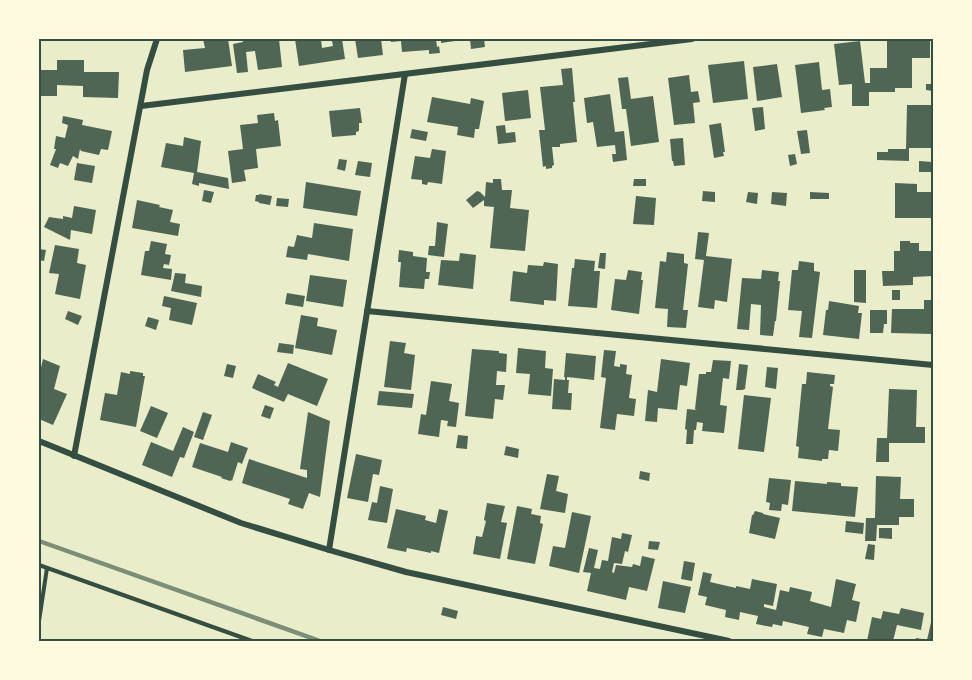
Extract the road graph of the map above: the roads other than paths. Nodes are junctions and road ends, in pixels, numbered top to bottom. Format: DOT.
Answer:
graph roads {
  1 [pos="157,39"];
  2 [pos="692,39"];
  3 [pos="405,74"];
  4 [pos="141,106"];
  5 [pos="367,310"];
  6 [pos="933,365"];
  7 [pos="39,441"];
  8 [pos="74,456"];
  9 [pos="329,550"];
  10 [pos="729,641"];
  1 -- 4 [label="street"];
  2 -- 3 [label="street"];
  3 -- 4 [label="street"];
  3 -- 5 [label="street"];
  4 -- 8 [label="street"];
  5 -- 6 [label="street"];
  5 -- 9 [label="street"];
  7 -- 8 [label="street"];
  8 -- 9 [label="street"];
  9 -- 10 [label="street"];
}
